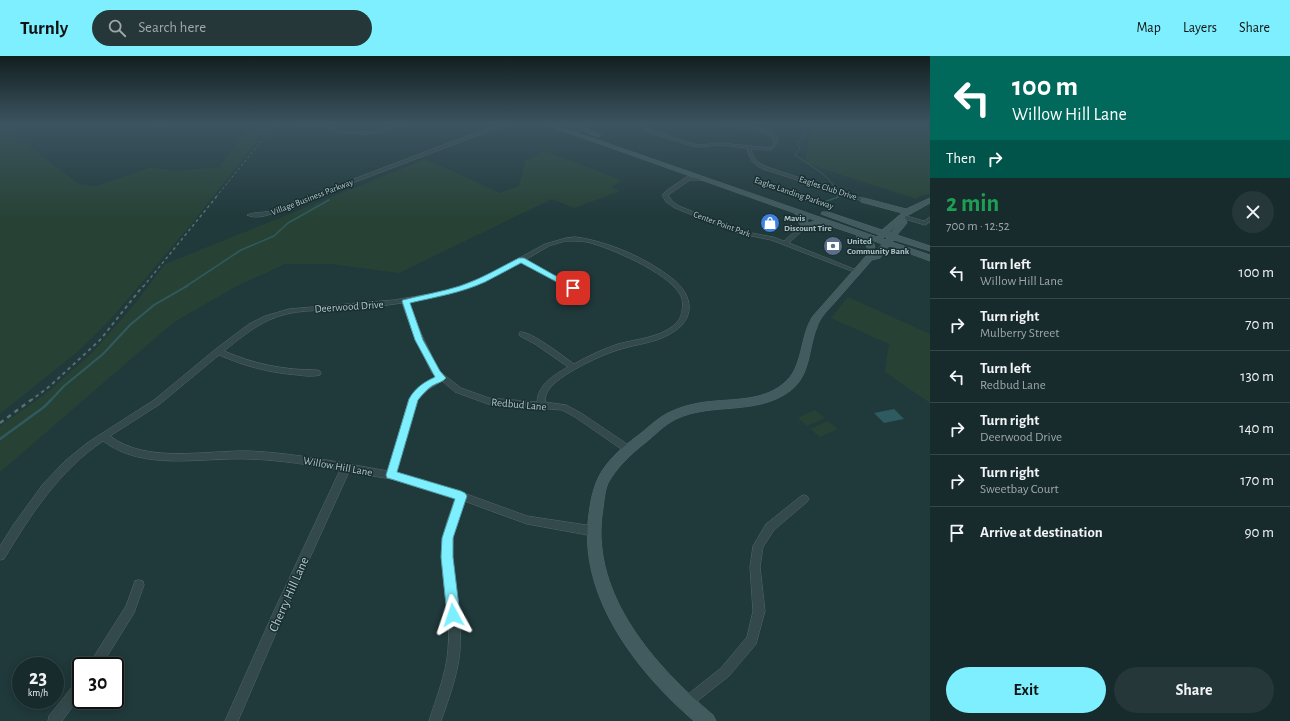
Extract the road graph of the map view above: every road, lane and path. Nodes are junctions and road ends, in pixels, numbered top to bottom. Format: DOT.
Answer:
graph roads {
  1 [pos="421,155"];
  2 [pos="632,155"];
  3 [pos="653,155"];
  4 [pos="751,155"];
  5 [pos="687,175"];
  6 [pos="752,196"];
  7 [pos="864,200"];
  8 [pos="930,200"];
  9 [pos="795,212"];
  10 [pos="250,215"];
  11 [pos="904,215"];
  12 [pos="930,219"];
  13 [pos="828,223"];
  14 [pos="805,225"];
  15 [pos="857,225"];
  16 [pos="890,226"];
  17 [pos="899,228"];
  18 [pos="885,239"];
  19 [pos="785,244"];
  20 [pos="930,249"];
  21 [pos="880,251"];
  22 [pos="870,253"];
  23 [pos="927,256"];
  24 [pos="521,260"];
  25 [pos="856,271"];
  26 [pos="573,288"];
  27 [pos="405,301"];
  28 [pos="523,334"];
  29 [pos="219,352"];
  30 [pos="573,367"];
  31 [pos="317,373"];
  32 [pos="442,378"];
  33 [pos="541,405"];
  34 [pos="104,437"];
  35 [pos="627,450"];
  36 [pos="346,468"];
  37 [pos="391,475"];
  38 [pos="461,496"];
  39 [pos="804,499"];
  40 [pos="593,531"];
  41 [pos="0,555"];
  42 [pos="140,585"];
  43 [pos="100,657"];
  44 [pos="72,696"];
  45 [pos="686,703"];
  46 [pos="54,721"];
  47 [pos="231,721"];
  48 [pos="435,721"];
  49 [pos="706,721"];
  1 -- 10 [label="street, Village Business Parkway"];
  2 -- 5 [label="main road, Eagles Landing Parkway"];
  3 -- 15 [label="main road, Eagles Landing Parkway"];
  4 -- 7 [label="street, Eagles Club Drive"];
  5 -- 6 [label="main road, Eagles Landing Parkway"];
  5 -- 19 [label="street, Center Point Park"];
  6 -- 9 [label="main road, Eagles Landing Parkway"];
  6 -- 18 [label="main road"];
  7 -- 11 [label="main road"];
  8 -- 11 [label="main road"];
  9 -- 13 [label="main road, Eagles Landing Parkway"];
  9 -- 14 [label="main road"];
  11 -- 12 [label="street"];
  11 -- 16 [label="main road"];
  11 -- 17 [label="main road"];
  13 -- 14 [label="main road"];
  13 -- 18 [label="main road, Eagles Landing Parkway"];
  13 -- 22 [label="main road"];
  14 -- 19 [label="street"];
  15 -- 16 [label="main road"];
  15 -- 18 [label="main road, Eagles Landing Parkway"];
  16 -- 18 [label="main road"];
  17 -- 18 [label="main road"];
  17 -- 20 [label="main road"];
  18 -- 20 [label="main road, Eagles Landing Parkway"];
  18 -- 21 [label="main road"];
  18 -- 22 [label="main road"];
  18 -- 23 [label="main road, Eagles Landing Parkway"];
  19 -- 25 [label="street, Center Point Park"];
  21 -- 22 [label="main road"];
  21 -- 23 [label="main road"];
  22 -- 25 [label="main road"];
  24 -- 26 [label="street"];
  24 -- 27 [label="street, Deerwood Drive"];
  24 -- 30 [label="street, Deerwood Drive"];
  25 -- 35 [label="main road"];
  27 -- 29 [label="street, Deerwood Drive"];
  27 -- 32 [label="street, Redbud Lane"];
  28 -- 30 [label="street"];
  29 -- 31 [label="street"];
  29 -- 34 [label="street, Deerwood Drive"];
  30 -- 33 [label="street, Deerwood Drive"];
  32 -- 33 [label="street, Redbud Lane"];
  32 -- 37 [label="street"];
  33 -- 35 [label="street, Redbud Lane"];
  34 -- 36 [label="street, Willow Hill Lane"];
  34 -- 41 [label="street, Deerwood Drive"];
  35 -- 40 [label="main road"];
  36 -- 37 [label="street, Willow Hill Lane"];
  36 -- 47 [label="street, Cherry Hill Lane"];
  37 -- 38 [label="street, Willow Hill Lane"];
  38 -- 40 [label="street, Willow Hill Lane"];
  38 -- 48 [label="street"];
  39 -- 45 [label="street"];
  40 -- 45 [label="main road"];
  42 -- 43 [label="street"];
  44 -- 46 [label="street"];
  45 -- 49 [label="main road"];
}
